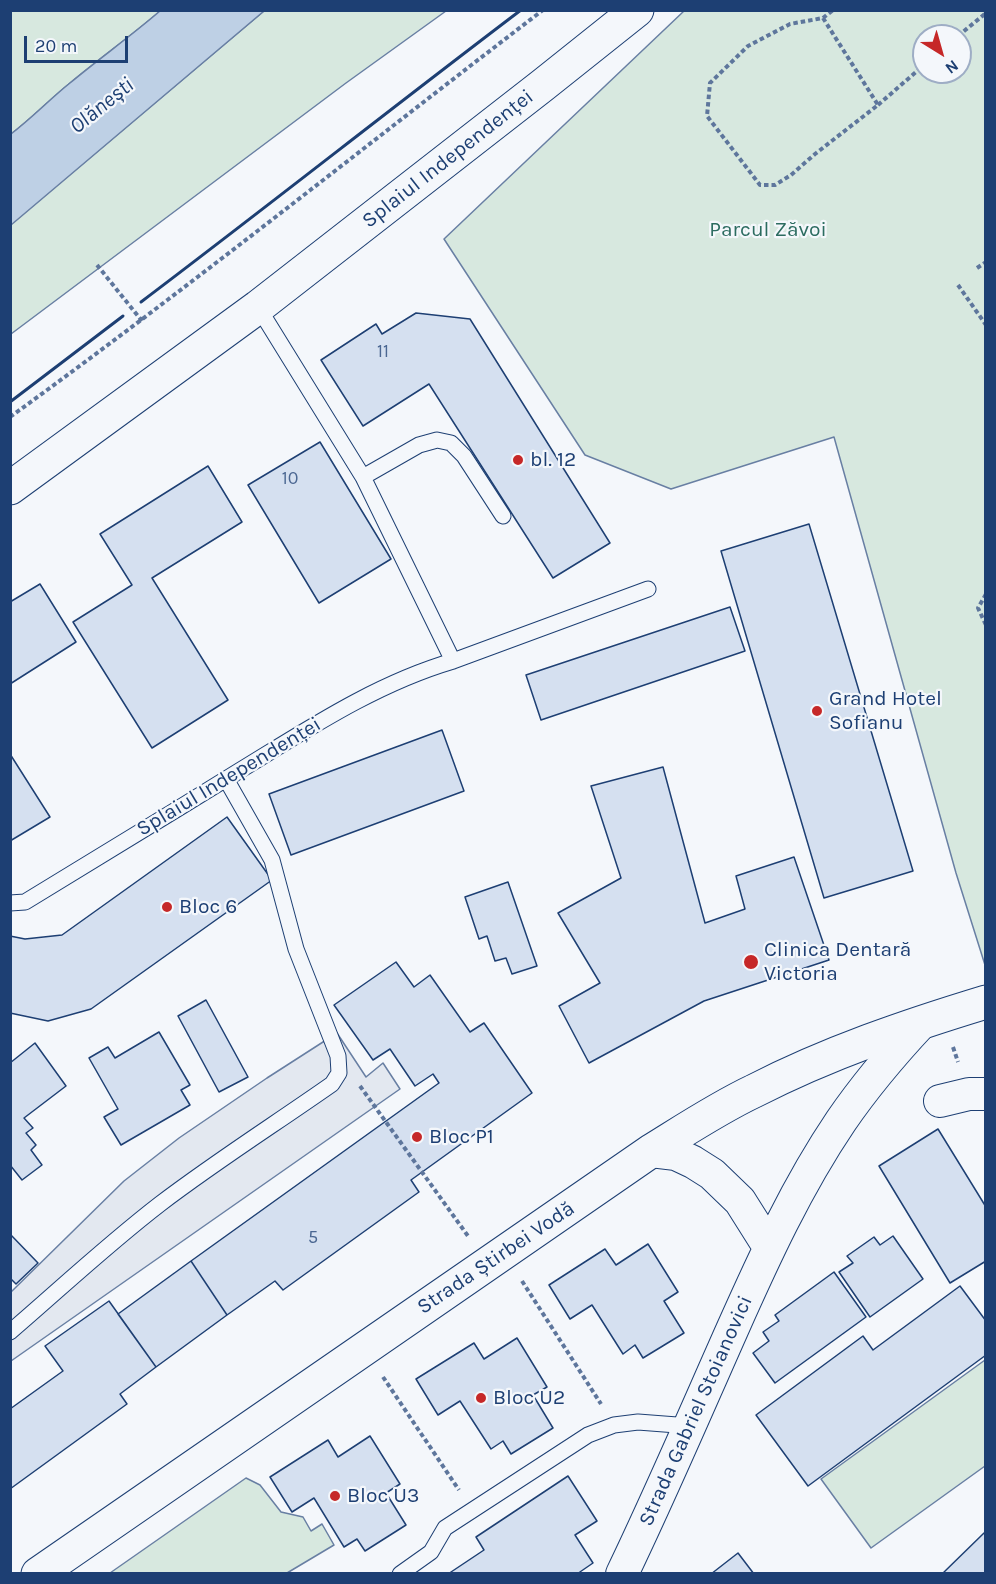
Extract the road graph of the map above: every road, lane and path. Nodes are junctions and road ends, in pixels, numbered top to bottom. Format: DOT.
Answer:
graph roads {
  1 [pos="543,10"];
  2 [pos="637,10"];
  3 [pos="833,10"];
  4 [pos="986,12"];
  5 [pos="823,18"];
  6 [pos="972,24"];
  7 [pos="912,75"];
  8 [pos="878,105"];
  9 [pos="986,262"];
  10 [pos="97,264"];
  11 [pos="976,268"];
  12 [pos="958,285"];
  13 [pos="258,307"];
  14 [pos="142,321"];
  15 [pos="986,325"];
  16 [pos="10,417"];
  17 [pos="363,477"];
  18 [pos="10,488"];
  19 [pos="503,516"];
  20 [pos="648,589"];
  21 [pos="986,594"];
  22 [pos="986,625"];
  23 [pos="453,661"];
  24 [pos="226,779"];
  25 [pos="10,903"];
  26 [pos="986,1002"];
  27 [pos="932,1019"];
  28 [pos="965,1096"];
  29 [pos="377,1109"];
  30 [pos="651,1151"];
  31 [pos="769,1248"];
  32 [pos="496,1258"];
  33 [pos="10,1332"];
  34 [pos="364,1348"];
  35 [pos="594,1394"];
  36 [pos="690,1426"];
  37 [pos="460,1491"];
  38 [pos="38,1574"];
  39 [pos="400,1574"];
  40 [pos="622,1574"];
  1 -- 14 [label="path"];
  2 -- 13 [label="main road, Splaiul Independenței"];
  3 -- 5 [label="path"];
  4 -- 6 [label="path"];
  5 -- 8 [label="path"];
  5 -- 8 [label="path"];
  7 -- 8 [label="path"];
  9 -- 11 [label="path"];
  10 -- 14 [label="path"];
  12 -- 15 [label="path"];
  13 -- 17 [label="lane"];
  13 -- 18 [label="main road, Splaiul Independenței"];
  14 -- 16 [label="path"];
  17 -- 19 [label="lane"];
  17 -- 23 [label="lane"];
  20 -- 23 [label="lane, Splaiul Independenței"];
  21 -- 22 [label="path"];
  23 -- 24 [label="lane, Splaiul Independenței"];
  24 -- 25 [label="lane, Splaiul Independenței"];
  24 -- 33 [label="lane"];
  26 -- 27 [label="main road, Strada Știrbei Vodă"];
  27 -- 28 [label="path"];
  27 -- 30 [label="main road, Strada Știrbei Vodă"];
  27 -- 31 [label="street, Strada Gabriel Stoianovici"];
  29 -- 32 [label="path"];
  30 -- 31 [label="street"];
  30 -- 32 [label="main road, Strada Știrbei Vodă"];
  31 -- 36 [label="street, Strada Gabriel Stoianovici"];
  32 -- 34 [label="main road, Strada Știrbei Vodă"];
  32 -- 35 [label="path"];
  34 -- 37 [label="path"];
  34 -- 38 [label="main road, Strada Știrbei Vodă"];
  36 -- 39 [label="lane"];
  36 -- 40 [label="street, Strada Gabriel Stoianovici"];
}
